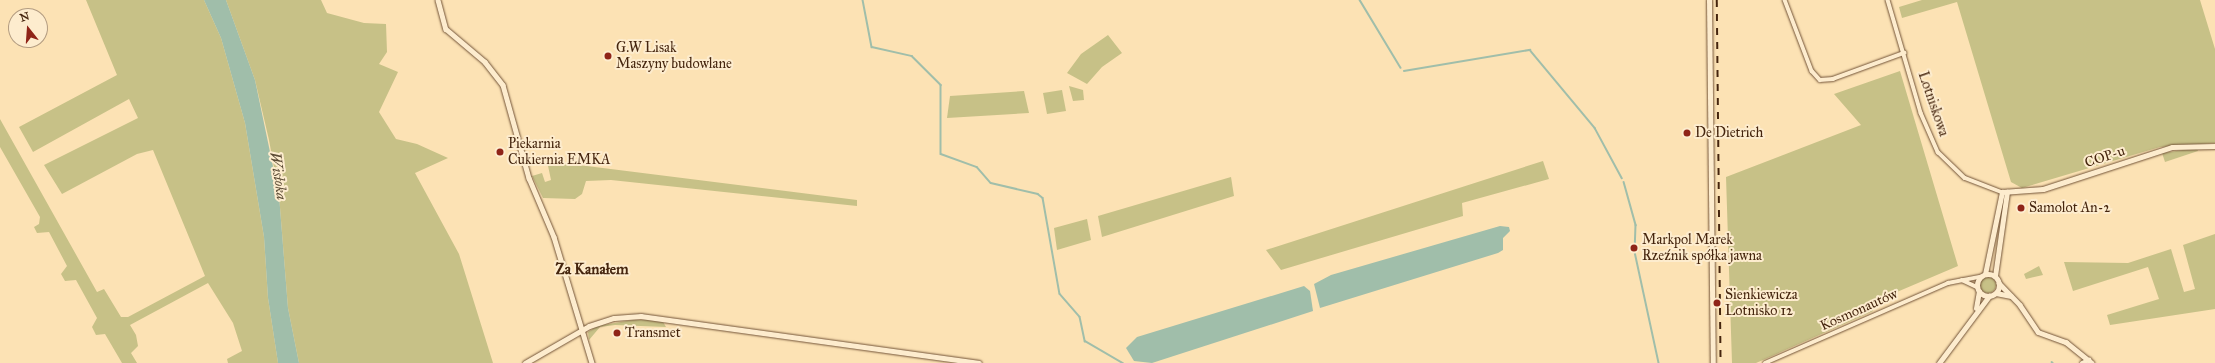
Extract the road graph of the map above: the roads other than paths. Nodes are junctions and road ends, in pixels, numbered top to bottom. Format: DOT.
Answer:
graph roads {
  1 [pos="438,0"];
  2 [pos="1709,0"];
  3 [pos="1785,0"];
  4 [pos="1888,0"];
  5 [pos="1904,53"];
  6 [pos="2215,146"];
  7 [pos="2005,192"];
  8 [pos="1982,276"];
  9 [pos="1995,276"];
  10 [pos="1962,280"];
  11 [pos="1999,283"];
  12 [pos="1978,289"];
  13 [pos="1996,293"];
  14 [pos="1989,296"];
  15 [pos="2011,296"];
  16 [pos="1976,309"];
  17 [pos="582,329"];
  18 [pos="2091,362"];
  19 [pos="525,363"];
  20 [pos="592,363"];
  21 [pos="979,363"];
  22 [pos="1713,363"];
  23 [pos="1765,363"];
  24 [pos="1939,363"];
  25 [pos="2082,363"];
  1 -- 17 [label="street"];
  2 -- 22 [label="main road"];
  3 -- 5 [label="street"];
  4 -- 5 [label="street, Lotniskowa"];
  5 -- 7 [label="street, Lotniskowa"];
  6 -- 7 [label="main road, COP-u"];
  7 -- 8 [label="main road"];
  7 -- 9 [label="main road"];
  8 -- 9 [label="main road"];
  8 -- 10 [label="street, Kosmonautów"];
  8 -- 12 [label="main road"];
  9 -- 11 [label="main road"];
  10 -- 12 [label="street"];
  10 -- 23 [label="street, Kosmonautów"];
  11 -- 13 [label="main road"];
  11 -- 15 [label="street"];
  12 -- 14 [label="main road"];
  12 -- 16 [label="main road"];
  13 -- 14 [label="main road"];
  13 -- 15 [label="street"];
  14 -- 16 [label="main road"];
  15 -- 18 [label="street"];
  16 -- 24 [label="main road"];
  17 -- 19 [label="main road"];
  17 -- 20 [label="street"];
  17 -- 21 [label="main road"];
  18 -- 25 [label="street"];
}
